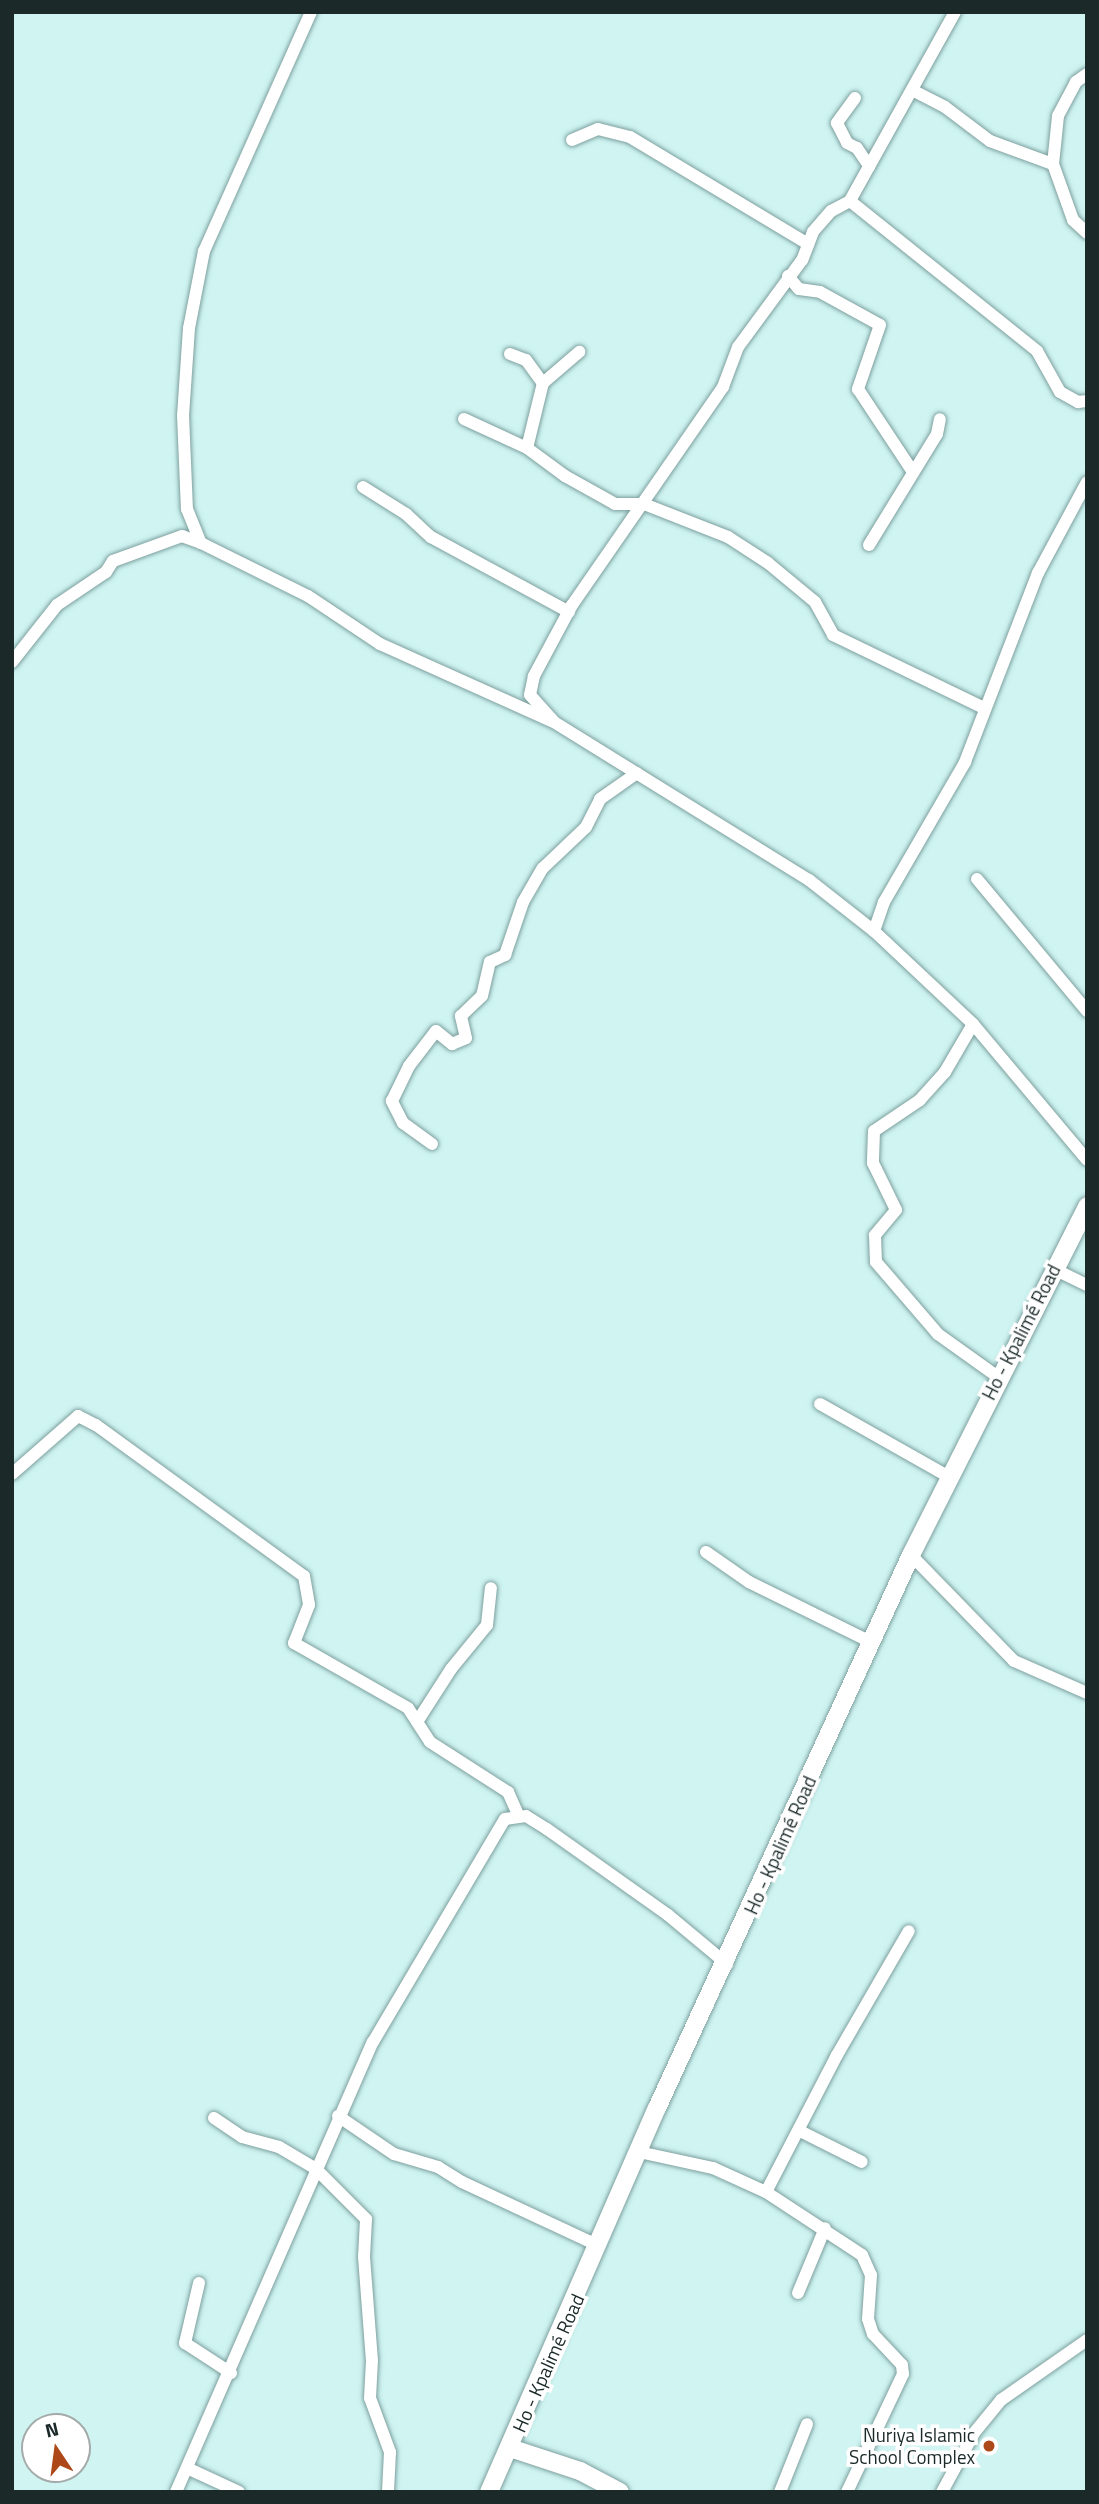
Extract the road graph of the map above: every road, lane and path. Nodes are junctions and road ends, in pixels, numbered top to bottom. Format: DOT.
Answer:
graph roads {
  1 [pos="311,12"];
  2 [pos="955,12"];
  3 [pos="1087,74"];
  4 [pos="912,90"];
  5 [pos="855,98"];
  6 [pos="572,140"];
  7 [pos="1053,164"];
  8 [pos="869,166"];
  9 [pos="850,201"];
  10 [pos="1087,233"];
  11 [pos="808,244"];
  12 [pos="788,276"];
  13 [pos="579,352"];
  14 [pos="510,354"];
  15 [pos="544,383"];
  16 [pos="1087,401"];
  17 [pos="464,419"];
  18 [pos="940,419"];
  19 [pos="527,448"];
  20 [pos="913,472"];
  21 [pos="1087,482"];
  22 [pos="363,487"];
  23 [pos="644,504"];
  24 [pos="201,543"];
  25 [pos="869,545"];
  26 [pos="569,612"];
  27 [pos="12,662"];
  28 [pos="984,708"];
  29 [pos="554,722"];
  30 [pos="637,773"];
  31 [pos="977,879"];
  32 [pos="874,931"];
  33 [pos="1087,1011"];
  34 [pos="973,1024"];
  35 [pos="432,1144"];
  36 [pos="1087,1160"];
  37 [pos="1087,1206"];
  38 [pos="1054,1269"];
  39 [pos="1087,1285"];
  40 [pos="998,1377"];
  41 [pos="820,1404"];
  42 [pos="12,1474"];
  43 [pos="949,1476"];
  44 [pos="706,1552"];
  45 [pos="911,1555"];
  46 [pos="491,1588"];
  47 [pos="871,1642"];
  48 [pos="1087,1693"];
  49 [pos="417,1722"];
  50 [pos="518,1814"];
  51 [pos="909,1931"];
  52 [pos="727,1964"];
  53 [pos="338,2116"];
  54 [pos="214,2118"];
  55 [pos="800,2131"];
  56 [pos="639,2152"];
  57 [pos="862,2162"];
  58 [pos="316,2169"];
  59 [pos="766,2192"];
  60 [pos="825,2228"];
  61 [pos="599,2246"];
  62 [pos="199,2283"];
  63 [pos="798,2293"];
  64 [pos="1087,2340"];
  65 [pos="232,2373"];
  66 [pos="807,2424"];
  67 [pos="510,2448"];
  68 [pos="187,2468"];
  69 [pos="176,2492"];
  70 [pos="239,2492"];
  71 [pos="388,2492"];
  72 [pos="489,2492"];
  73 [pos="620,2492"];
  74 [pos="780,2492"];
  75 [pos="847,2492"];
  76 [pos="942,2492"];
  1 -- 24 [label="street"];
  2 -- 4 [label="street"];
  3 -- 7 [label="street"];
  4 -- 7 [label="street"];
  4 -- 8 [label="street"];
  5 -- 8 [label="street"];
  6 -- 11 [label="street"];
  7 -- 10 [label="street"];
  8 -- 9 [label="street"];
  9 -- 11 [label="street"];
  9 -- 16 [label="street"];
  11 -- 12 [label="street"];
  12 -- 20 [label="street"];
  12 -- 23 [label="street"];
  13 -- 15 [label="street"];
  14 -- 15 [label="street"];
  15 -- 19 [label="street"];
  17 -- 19 [label="street"];
  18 -- 20 [label="street"];
  19 -- 23 [label="street"];
  20 -- 25 [label="street"];
  21 -- 28 [label="street"];
  22 -- 26 [label="street"];
  23 -- 26 [label="street"];
  23 -- 28 [label="street"];
  24 -- 27 [label="street"];
  24 -- 29 [label="street"];
  26 -- 29 [label="street"];
  28 -- 32 [label="street"];
  29 -- 30 [label="street"];
  30 -- 32 [label="street"];
  30 -- 35 [label="street"];
  31 -- 33 [label="street"];
  32 -- 34 [label="street"];
  34 -- 36 [label="street"];
  34 -- 40 [label="street"];
  37 -- 38 [label="main road, Ho - Kpalimé Road"];
  38 -- 39 [label="street"];
  38 -- 40 [label="main road, Ho - Kpalimé Road"];
  40 -- 43 [label="main road, Ho - Kpalimé Road"];
  41 -- 43 [label="street"];
  42 -- 49 [label="street"];
  43 -- 45 [label="main road, Ho - Kpalimé Road"];
  44 -- 47 [label="street"];
  45 -- 47 [label="main road, Ho - Kpalimé Road"];
  45 -- 48 [label="street"];
  46 -- 49 [label="street"];
  47 -- 52 [label="main road, Ho - Kpalimé Road"];
  49 -- 50 [label="street"];
  50 -- 52 [label="street"];
  50 -- 53 [label="street"];
  51 -- 55 [label="street"];
  52 -- 56 [label="main road, Ho - Kpalimé Road"];
  53 -- 58 [label="street"];
  53 -- 61 [label="street"];
  54 -- 58 [label="street"];
  55 -- 57 [label="street"];
  55 -- 59 [label="street"];
  56 -- 59 [label="street"];
  56 -- 61 [label="main road, Ho - Kpalimé Road"];
  58 -- 65 [label="street"];
  58 -- 71 [label="street"];
  59 -- 60 [label="street"];
  60 -- 63 [label="street"];
  60 -- 75 [label="street"];
  61 -- 67 [label="main road, Ho - Kpalimé Road"];
  62 -- 65 [label="street"];
  64 -- 76 [label="street"];
  65 -- 68 [label="street"];
  66 -- 74 [label="street"];
  67 -- 72 [label="main road, Ho - Kpalimé Road"];
  67 -- 73 [label="main road"];
  68 -- 69 [label="street"];
  68 -- 70 [label="street"];
}
